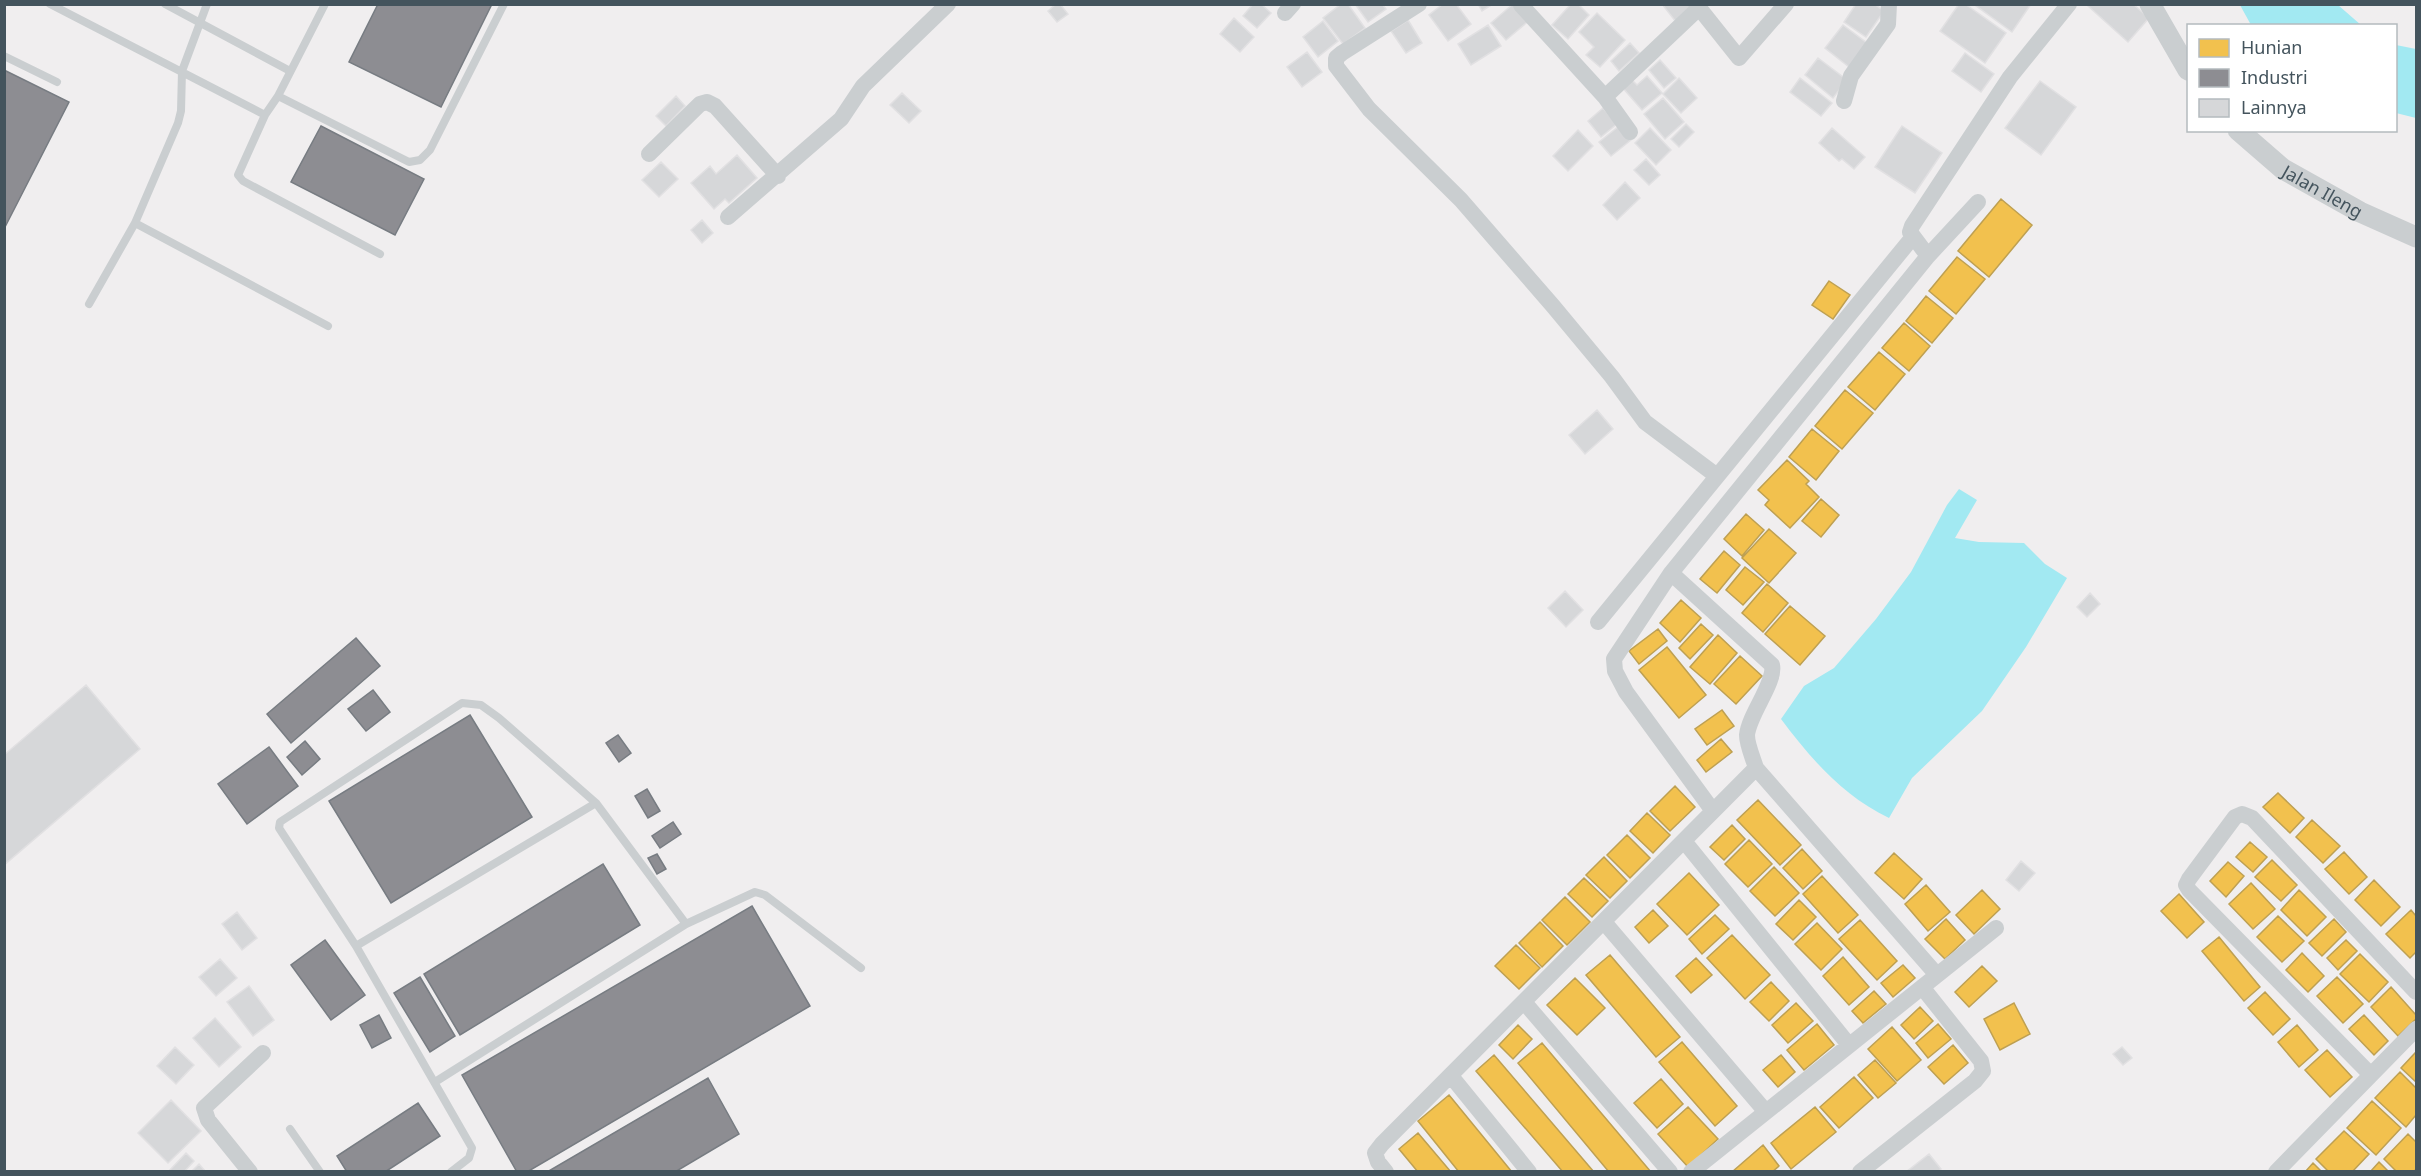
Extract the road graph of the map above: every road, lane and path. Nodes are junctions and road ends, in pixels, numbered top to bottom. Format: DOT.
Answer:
graph roads {
  1 [pos="50,4"];
  2 [pos="165,4"];
  3 [pos="207,4"];
  4 [pos="325,4"];
  5 [pos="504,4"];
  6 [pos="948,4"];
  7 [pos="1419,4"];
  8 [pos="1786,4"];
  9 [pos="1889,4"];
  10 [pos="2069,4"];
  11 [pos="2150,4"];
  12 [pos="1521,5"];
  13 [pos="1697,6"];
  14 [pos="199,22"];
  15 [pos="4,56"];
  16 [pos="2187,68"];
  17 [pos="182,71"];
  18 [pos="290,71"];
  19 [pos="57,82"];
  20 [pos="278,96"];
  21 [pos="1605,97"];
  22 [pos="1845,101"];
  23 [pos="265,114"];
  24 [pos="1630,132"];
  25 [pos="2240,132"];
  26 [pos="649,154"];
  27 [pos="778,176"];
  28 [pos="1978,202"];
  29 [pos="728,217"];
  30 [pos="135,223"];
  31 [pos="2416,237"];
  32 [pos="1911,238"];
  33 [pos="380,254"];
  34 [pos="1928,256"];
  35 [pos="89,304"];
  36 [pos="328,326"];
  37 [pos="1717,476"];
  38 [pos="1671,573"];
  39 [pos="1598,622"];
  40 [pos="1756,768"];
  41 [pos="597,803"];
  42 [pos="1713,811"];
  43 [pos="1684,841"];
  44 [pos="1604,922"];
  45 [pos="686,924"];
  46 [pos="1996,928"];
  47 [pos="356,946"];
  48 [pos="861,968"];
  49 [pos="1937,975"];
  50 [pos="1922,987"];
  51 [pos="2416,992"];
  52 [pos="1524,1002"];
  53 [pos="2416,1029"];
  54 [pos="1849,1046"];
  55 [pos="263,1053"];
  56 [pos="2370,1074"];
  57 [pos="1451,1076"];
  58 [pos="435,1082"];
  59 [pos="1766,1112"];
  60 [pos="290,1129"];
  61 [pos="250,1172"];
  62 [pos="320,1172"];
  63 [pos="451,1172"];
  64 [pos="1386,1172"];
  65 [pos="1529,1172"];
  66 [pos="1670,1172"];
  67 [pos="1691,1172"];
  68 [pos="1860,1172"];
  69 [pos="2276,1172"];
  1 -- 17 [label="lane"];
  2 -- 14 [label="lane"];
  3 -- 14 [label="lane"];
  4 -- 18 [label="lane"];
  5 -- 20 [label="lane"];
  6 -- 27 [label="street"];
  7 -- 37 [label="street"];
  8 -- 13 [label="street"];
  9 -- 22 [label="street"];
  10 -- 32 [label="street"];
  11 -- 16 [label="street"];
  12 -- 21 [label="street"];
  13 -- 21 [label="street"];
  14 -- 17 [label="lane"];
  14 -- 18 [label="lane"];
  15 -- 19 [label="lane"];
  17 -- 23 [label="lane"];
  17 -- 30 [label="lane"];
  18 -- 20 [label="lane"];
  20 -- 23 [label="lane"];
  21 -- 24 [label="street"];
  23 -- 33 [label="lane"];
  25 -- 31 [label="street, Jalan Ileng"];
  26 -- 27 [label="street"];
  27 -- 29 [label="street"];
  28 -- 34 [label="street"];
  30 -- 35 [label="lane"];
  30 -- 36 [label="lane"];
  32 -- 34 [label="street"];
  32 -- 37 [label="street"];
  34 -- 38 [label="street"];
  37 -- 39 [label="street"];
  38 -- 40 [label="street"];
  38 -- 42 [label="street"];
  40 -- 42 [label="street"];
  40 -- 49 [label="street"];
  41 -- 45 [label="lane"];
  41 -- 47 [label="lane"];
  41 -- 47 [label="lane"];
  42 -- 43 [label="street"];
  43 -- 44 [label="street"];
  43 -- 54 [label="street"];
  44 -- 52 [label="street"];
  44 -- 59 [label="street"];
  45 -- 48 [label="lane"];
  45 -- 58 [label="lane"];
  46 -- 49 [label="street"];
  47 -- 58 [label="lane"];
  49 -- 50 [label="street"];
  50 -- 54 [label="street"];
  50 -- 68 [label="street"];
  51 -- 56 [label="street"];
  52 -- 57 [label="street"];
  52 -- 66 [label="street"];
  53 -- 56 [label="street"];
  54 -- 59 [label="street"];
  55 -- 61 [label="street"];
  56 -- 69 [label="street"];
  57 -- 64 [label="street"];
  57 -- 65 [label="street"];
  58 -- 63 [label="lane"];
  59 -- 67 [label="street"];
  60 -- 62 [label="lane"];
}
